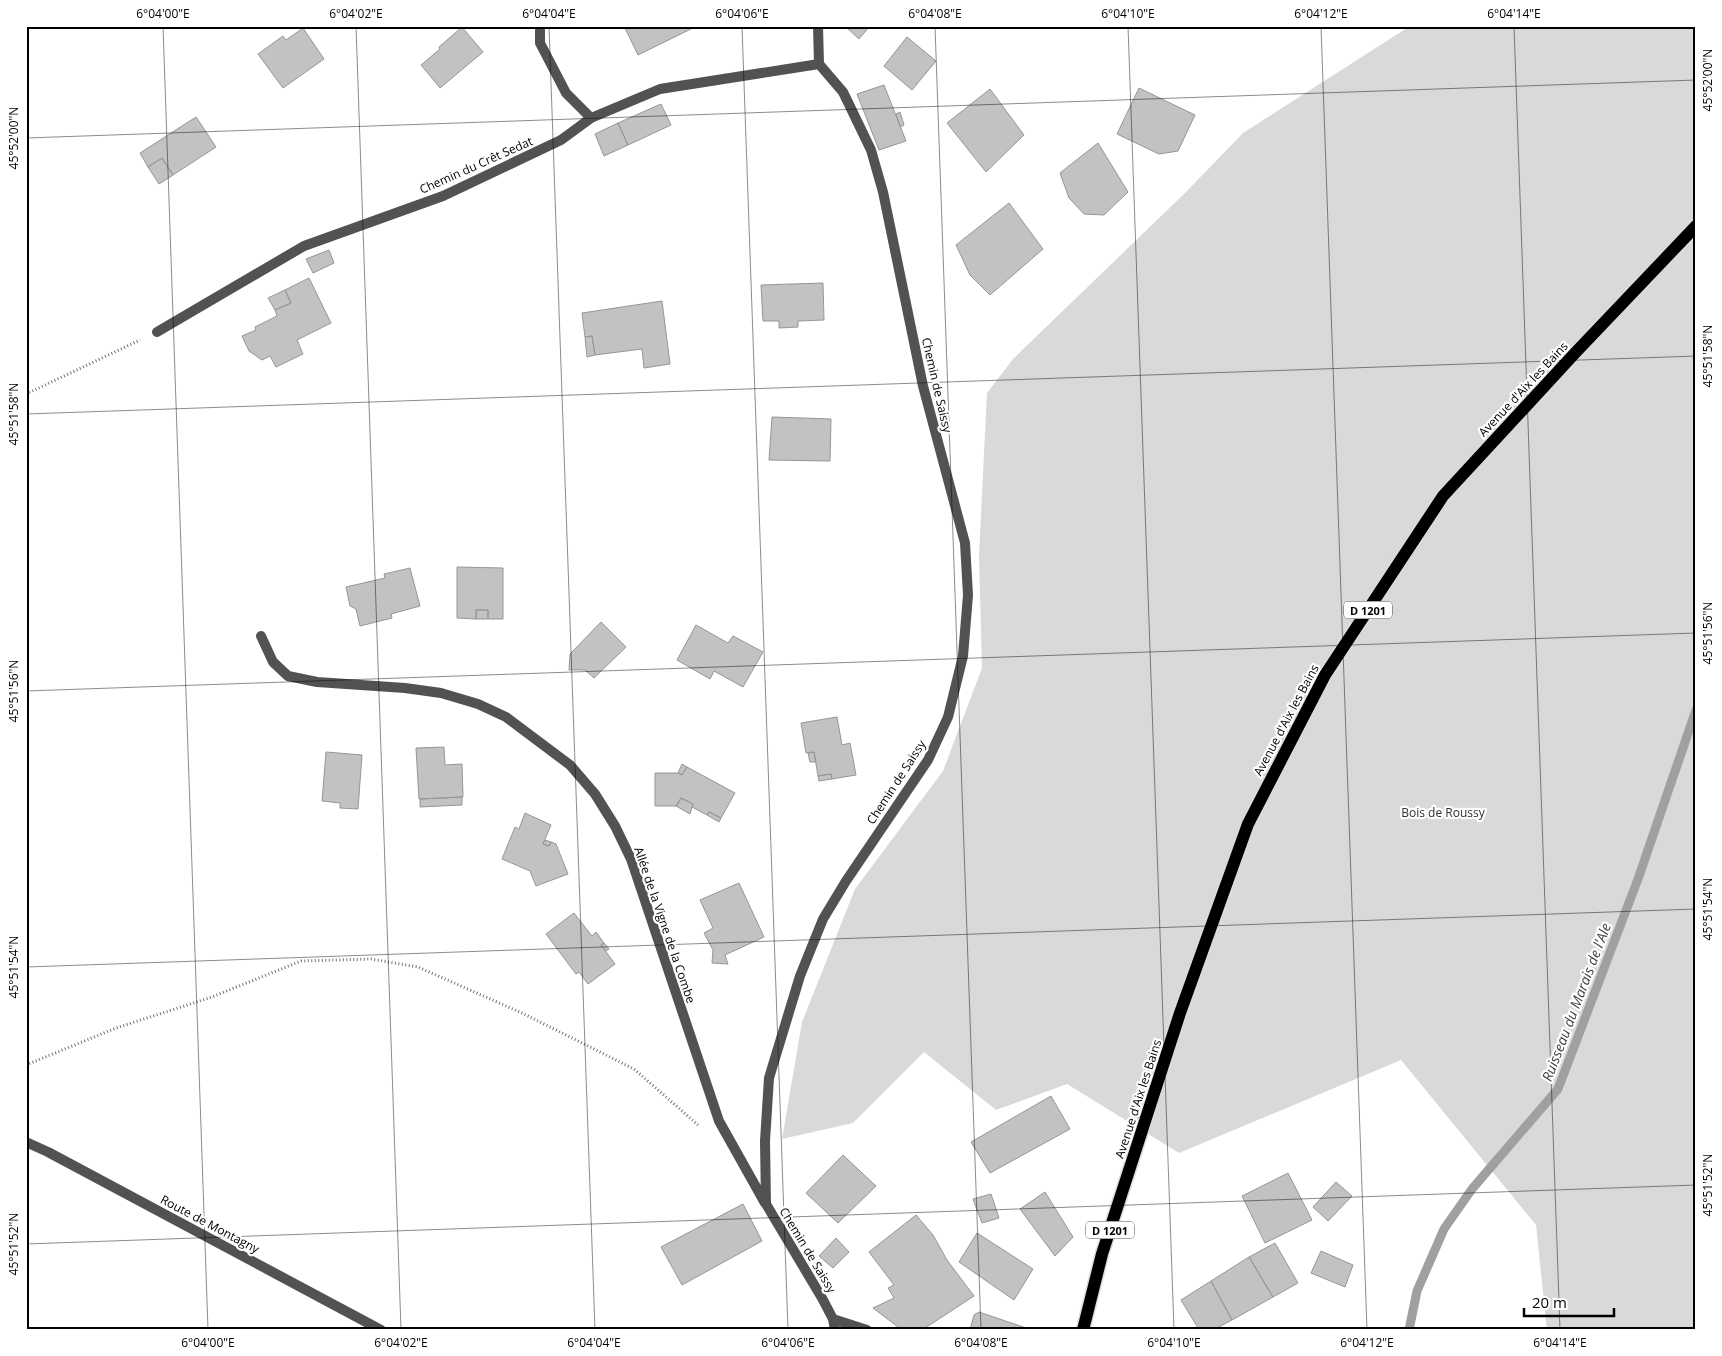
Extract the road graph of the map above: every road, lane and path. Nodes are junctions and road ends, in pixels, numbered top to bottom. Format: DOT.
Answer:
graph roads {
  1 [pos="540,26"];
  2 [pos="818,26"];
  3 [pos="819,64"];
  4 [pos="591,118"];
  5 [pos="1696,226"];
  6 [pos="157,332"];
  7 [pos="26,394"];
  8 [pos="261,636"];
  9 [pos="26,1065"];
  10 [pos="700,1126"];
  11 [pos="26,1142"];
  12 [pos="766,1204"];
  13 [pos="834,1324"];
  14 [pos="381,1330"];
  15 [pos="867,1330"];
  16 [pos="1083,1330"];
  1 -- 4 [label="street"];
  2 -- 3 [label="street"];
  3 -- 4 [label="street, Chemin du Crêt Sedat"];
  3 -- 12 [label="street, Chemin de Saissy"];
  4 -- 6 [label="street, Chemin du Crêt Sedat"];
  5 -- 16 [label="main road, Avenue d'Aix les Bains / D 1201"];
  6 -- 7 [label="path"];
  8 -- 12 [label="street, Allée de la Vigne de la Combe"];
  9 -- 10 [label="path"];
  11 -- 14 [label="street, Route de Montagny"];
  12 -- 13 [label="street, Chemin de Saissy"];
  13 -- 15 [label="street"];
}
